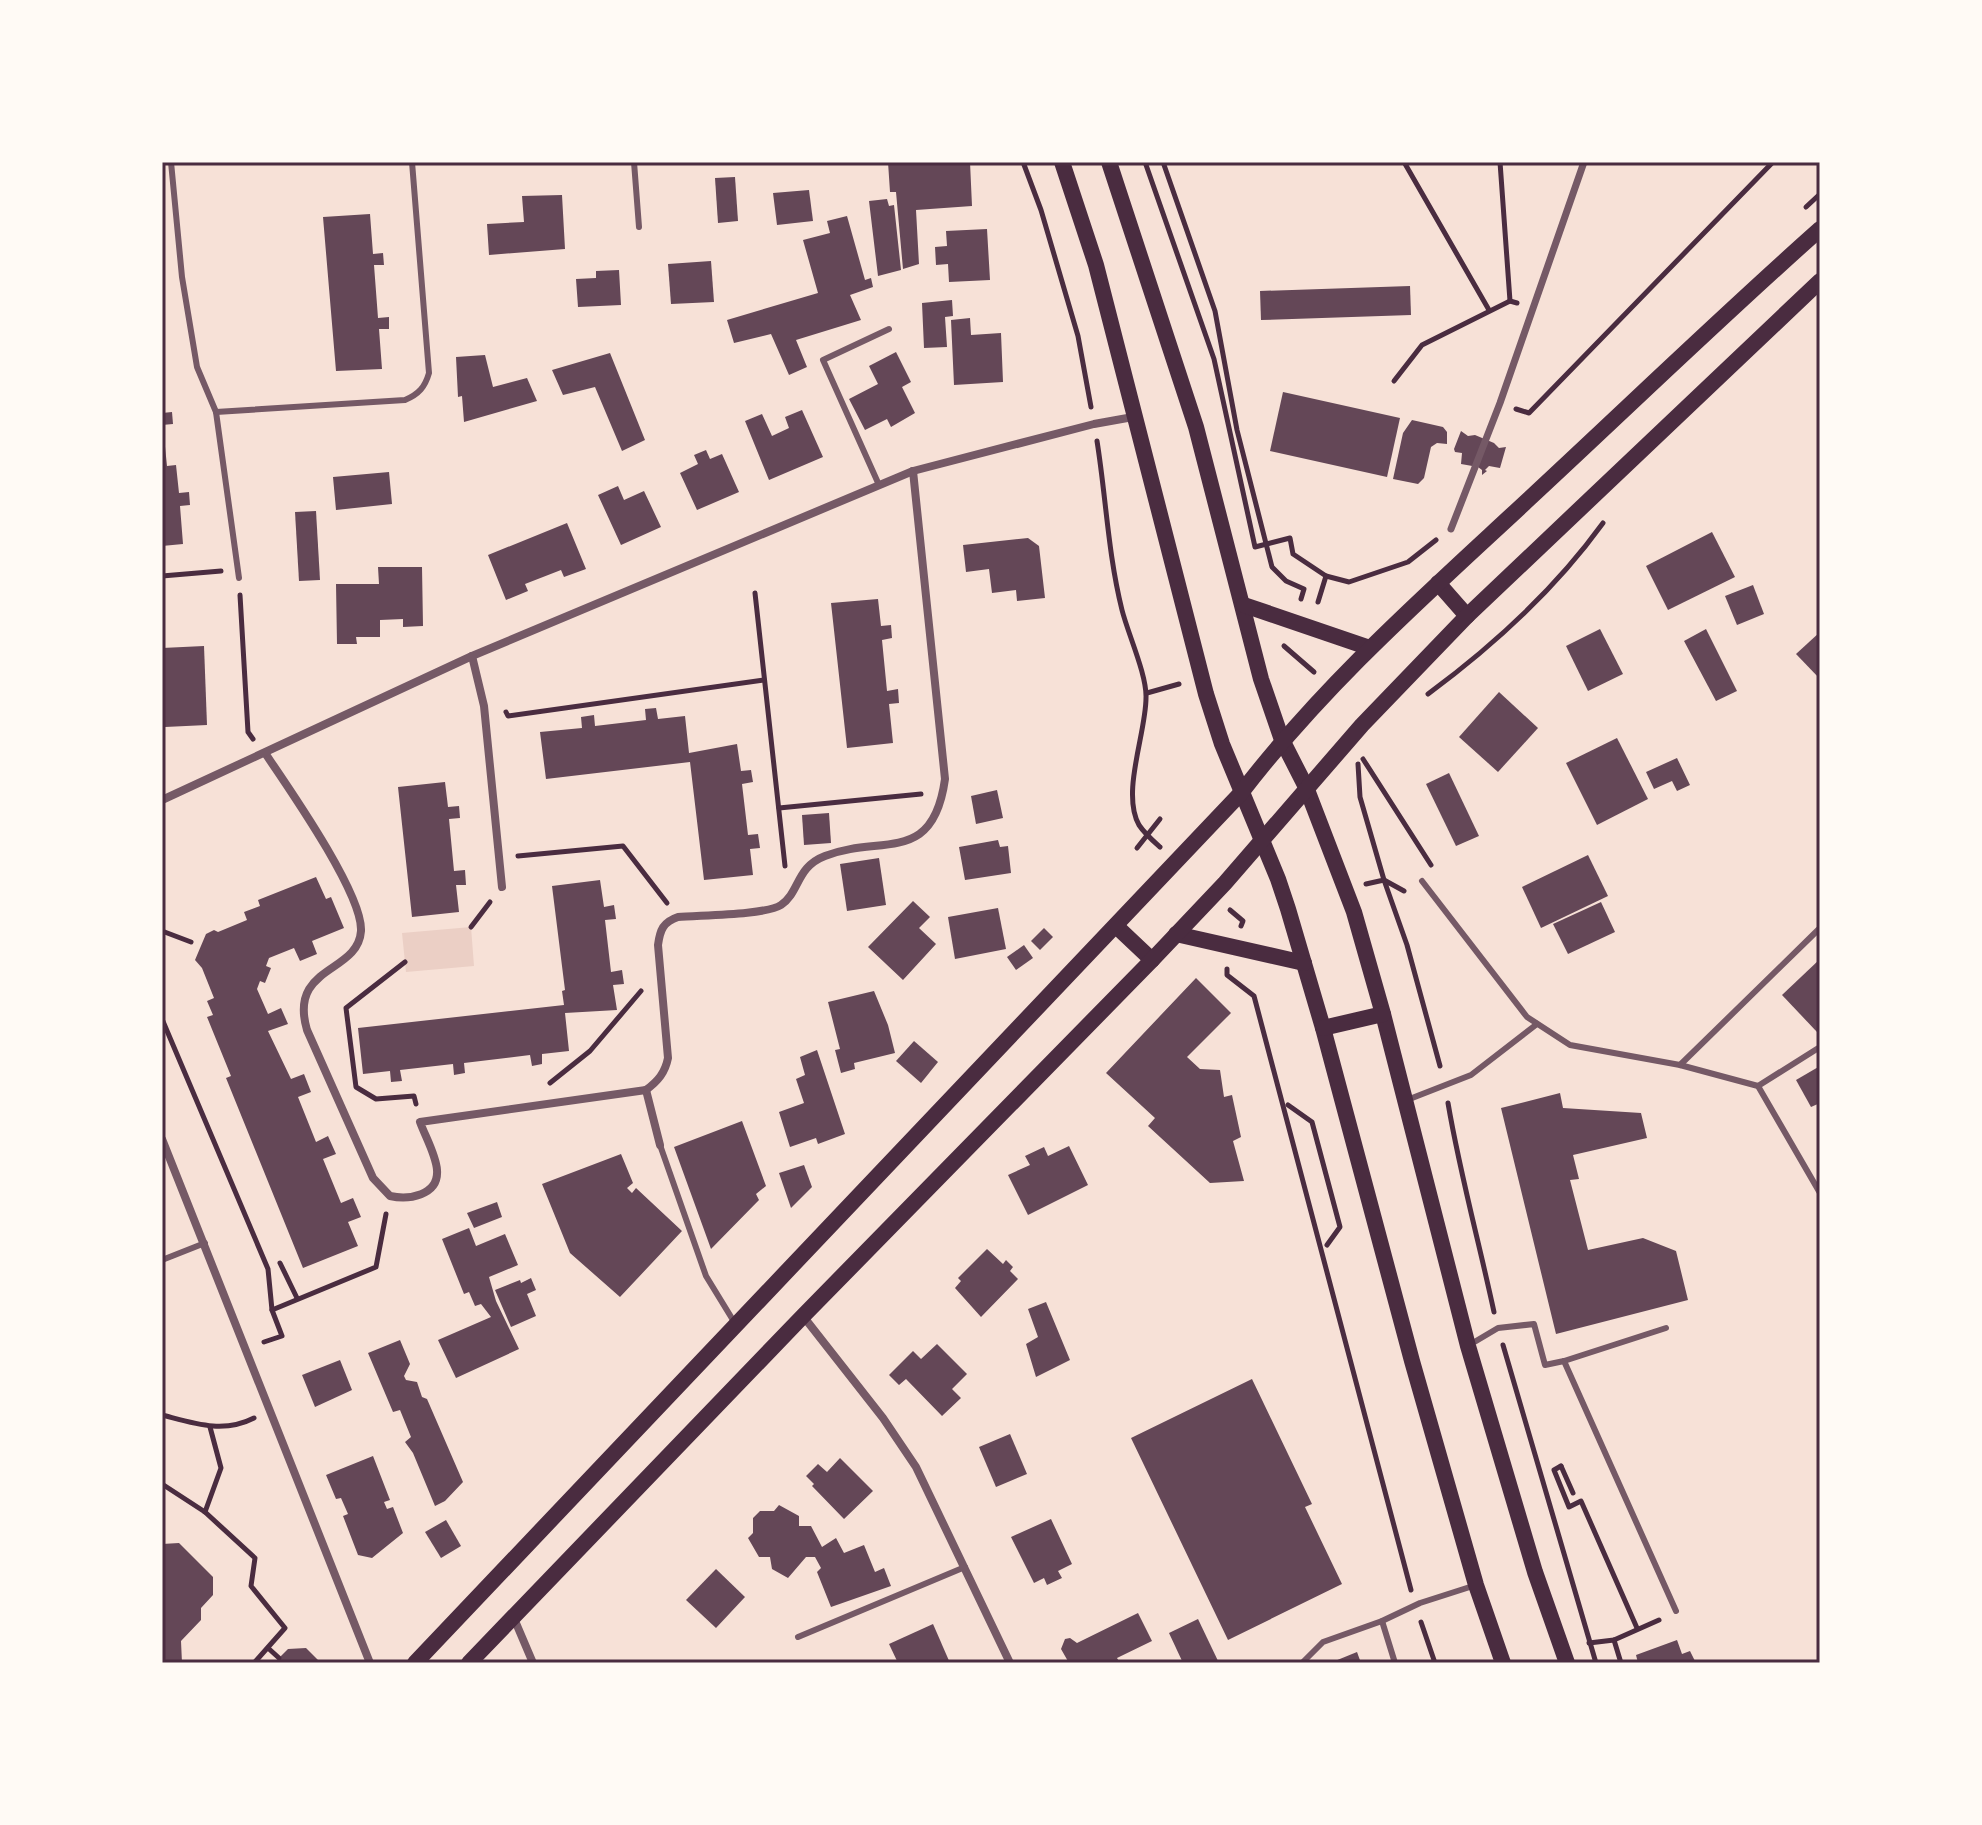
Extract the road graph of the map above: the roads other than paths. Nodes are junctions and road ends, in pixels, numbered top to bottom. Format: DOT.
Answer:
graph roads {
  1 [pos="171,162"];
  2 [pos="412,162"];
  3 [pos="634,162"];
  4 [pos="1062,162"];
  5 [pos="1109,162"];
  6 [pos="1584,162"];
  7 [pos="639,227"];
  8 [pos="1820,229"];
  9 [pos="1820,281"];
  10 [pos="889,329"];
  11 [pos="216,412"];
  12 [pos="1133,417"];
  13 [pos="913,471"];
  14 [pos="879,485"];
  15 [pos="1451,529"];
  16 [pos="239,578"];
  17 [pos="1438,583"];
  18 [pos="1244,605"];
  19 [pos="1467,616"];
  20 [pos="1370,648"];
  21 [pos="472,656"];
  22 [pos="1282,740"];
  23 [pos="265,753"];
  24 [pos="1306,787"];
  25 [pos="1241,793"];
  26 [pos="162,800"];
  27 [pos="1261,842"];
  28 [pos="1422,881"];
  29 [pos="502,887"];
  30 [pos="1116,926"];
  31 [pos="1820,928"];
  32 [pos="1176,934"];
  33 [pos="1152,960"];
  34 [pos="1304,963"];
  35 [pos="1383,1014"];
  36 [pos="1537,1024"];
  37 [pos="1323,1028"];
  38 [pos="1820,1047"];
  39 [pos="1680,1065"];
  40 [pos="1758,1086"];
  41 [pos="646,1090"];
  42 [pos="1405,1100"];
  43 [pos="162,1139"];
  44 [pos="660,1145"];
  45 [pos="1820,1193"];
  46 [pos="205,1243"];
  47 [pos="162,1260"];
  48 [pos="803,1316"];
  49 [pos="736,1326"];
  50 [pos="1666,1328"];
  51 [pos="1468,1346"];
  52 [pos="1564,1361"];
  53 [pos="965,1567"];
  54 [pos="1476,1585"];
  55 [pos="1676,1611"];
  56 [pos="513,1616"];
  57 [pos="1382,1621"];
  58 [pos="798,1637"];
  59 [pos="370,1663"];
  60 [pos="415,1663"];
  61 [pos="469,1663"];
  62 [pos="533,1663"];
  63 [pos="1010,1663"];
  64 [pos="1302,1663"];
  65 [pos="1395,1663"];
  66 [pos="1503,1663"];
  67 [pos="1567,1663"];
  1 -- 11 [label="lane"];
  2 -- 11 [label="lane"];
  3 -- 7 [label="lane"];
  4 -- 12 [label="main road"];
  5 -- 18 [label="main road"];
  6 -- 15 [label="street"];
  8 -- 17 [label="main road"];
  9 -- 19 [label="main road"];
  10 -- 14 [label="lane"];
  11 -- 16 [label="lane"];
  12 -- 13 [label="street"];
  12 -- 25 [label="main road"];
  13 -- 14 [label="street"];
  13 -- 41 [label="street"];
  14 -- 21 [label="street"];
  17 -- 19 [label="main road"];
  17 -- 20 [label="main road"];
  18 -- 20 [label="main road"];
  18 -- 22 [label="main road"];
  19 -- 24 [label="main road"];
  20 -- 22 [label="main road"];
  21 -- 23 [label="street"];
  21 -- 29 [label="street"];
  22 -- 24 [label="main road"];
  22 -- 25 [label="main road"];
  23 -- 26 [label="street"];
  23 -- 41 [label="street"];
  24 -- 27 [label="main road"];
  24 -- 35 [label="main road"];
  25 -- 27 [label="main road"];
  25 -- 30 [label="main road"];
  27 -- 32 [label="main road"];
  27 -- 34 [label="main road"];
  28 -- 36 [label="lane"];
  30 -- 33 [label="main road"];
  30 -- 49 [label="main road"];
  31 -- 39 [label="lane"];
  32 -- 33 [label="main road"];
  32 -- 34 [label="main road"];
  33 -- 48 [label="main road"];
  34 -- 37 [label="main road"];
  35 -- 37 [label="main road"];
  35 -- 42 [label="main road"];
  36 -- 39 [label="lane"];
  36 -- 42 [label="lane"];
  37 -- 54 [label="main road"];
  38 -- 40 [label="lane"];
  39 -- 40 [label="lane"];
  40 -- 45 [label="lane"];
  41 -- 44 [label="street"];
  42 -- 51 [label="main road"];
  43 -- 46 [label="street"];
  44 -- 49 [label="lane"];
  46 -- 47 [label="lane"];
  46 -- 59 [label="street"];
  48 -- 53 [label="street"];
  48 -- 56 [label="main road"];
  49 -- 60 [label="main road"];
  50 -- 52 [label="lane"];
  51 -- 52 [label="lane"];
  51 -- 67 [label="main road"];
  52 -- 55 [label="lane"];
  53 -- 58 [label="lane"];
  53 -- 63 [label="street"];
  54 -- 57 [label="lane"];
  54 -- 66 [label="main road"];
  56 -- 61 [label="main road"];
  56 -- 62 [label="street"];
  57 -- 64 [label="lane"];
  57 -- 65 [label="lane"];
}
